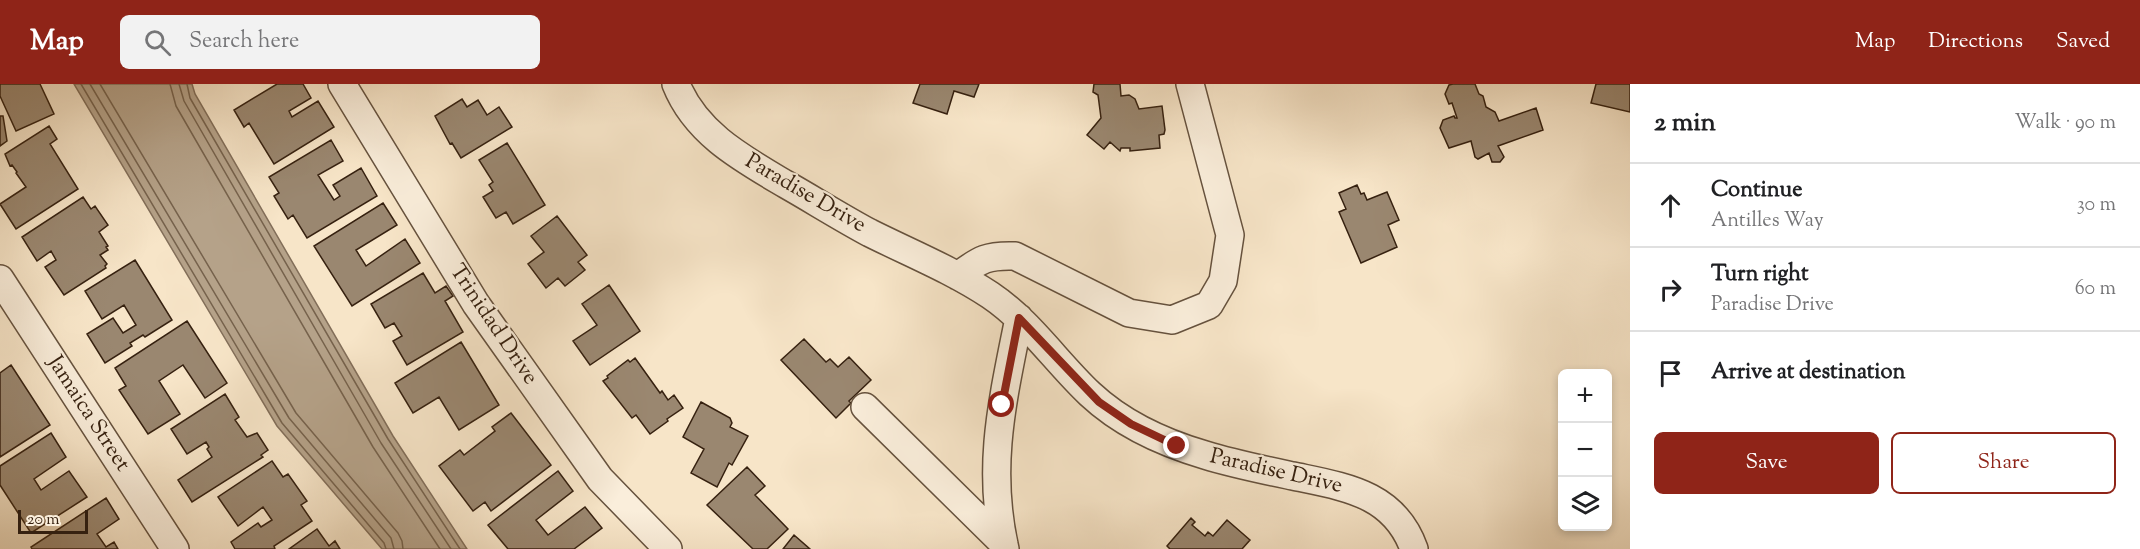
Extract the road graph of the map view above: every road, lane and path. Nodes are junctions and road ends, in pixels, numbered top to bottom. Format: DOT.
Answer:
graph roads {
  1 [pos="342,84"];
  2 [pos="676,84"];
  3 [pos="1190,84"];
  4 [pos="958,276"];
  5 [pos="0,279"];
  6 [pos="1019,318"];
  7 [pos="865,407"];
  8 [pos="1004,546"];
  9 [pos="175,549"];
  10 [pos="668,549"];
  11 [pos="1414,549"];
  1 -- 10 [label="street, Trinidad Drive"];
  2 -- 4 [label="street, Paradise Drive"];
  3 -- 4 [label="street"];
  4 -- 6 [label="street, Paradise Drive"];
  5 -- 9 [label="street, Jamaica Street"];
  6 -- 8 [label="street"];
  6 -- 11 [label="street, Paradise Drive"];
  7 -- 8 [label="street"];
}
